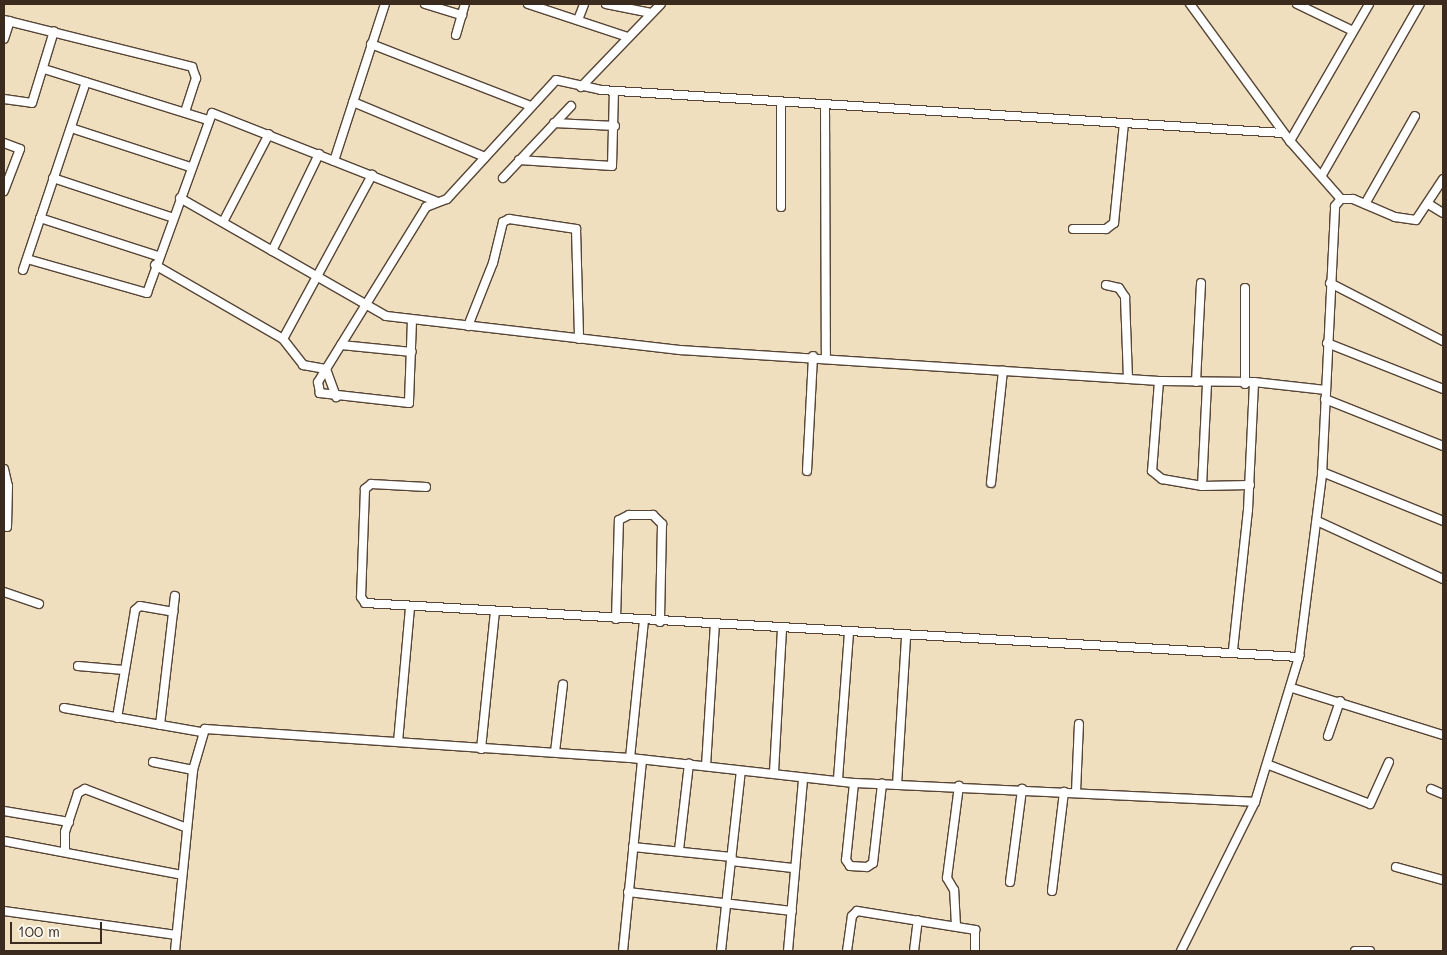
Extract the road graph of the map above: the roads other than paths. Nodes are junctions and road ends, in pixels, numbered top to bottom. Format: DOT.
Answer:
graph roads {
  1 [pos="385,4"];
  2 [pos="424,4"];
  3 [pos="466,4"];
  4 [pos="528,4"];
  5 [pos="560,4"];
  6 [pos="584,4"];
  7 [pos="606,4"];
  8 [pos="661,4"];
  9 [pos="1190,4"];
  10 [pos="1297,4"];
  11 [pos="1369,4"];
  12 [pos="1420,4"];
  13 [pos="557,13"];
  14 [pos="651,13"];
  15 [pos="462,15"];
  16 [pos="7,20"];
  17 [pos="578,20"];
  18 [pos="54,30"];
  19 [pos="1353,32"];
  20 [pos="456,35"];
  21 [pos="628,36"];
  22 [pos="4,39"];
  23 [pos="371,44"];
  24 [pos="44,69"];
  25 [pos="86,82"];
  26 [pos="581,88"];
  27 [pos="614,90"];
  28 [pos="4,99"];
  29 [pos="353,102"];
  30 [pos="781,102"];
  31 [pos="825,105"];
  32 [pos="531,106"];
  33 [pos="571,106"];
  34 [pos="185,112"];
  35 [pos="1415,116"];
  36 [pos="208,120"];
  37 [pos="554,122"];
  38 [pos="1124,123"];
  39 [pos="615,126"];
  40 [pos="71,128"];
  41 [pos="1283,133"];
  42 [pos="269,134"];
  43 [pos="1290,141"];
  44 [pos="4,143"];
  45 [pos="319,154"];
  46 [pos="485,157"];
  47 [pos="520,160"];
  48 [pos="334,161"];
  49 [pos="190,167"];
  50 [pos="372,174"];
  51 [pos="1322,176"];
  52 [pos="53,178"];
  53 [pos="503,178"];
  54 [pos="1442,183"];
  55 [pos="4,191"];
  56 [pos="180,198"];
  57 [pos="1341,199"];
  58 [pos="435,201"];
  59 [pos="1364,204"];
  60 [pos="1430,205"];
  61 [pos="781,207"];
  62 [pos="1443,213"];
  63 [pos="171,217"];
  64 [pos="40,218"];
  65 [pos="223,222"];
  66 [pos="1073,229"];
  67 [pos="272,251"];
  68 [pos="158,256"];
  69 [pos="27,259"];
  70 [pos="155,265"];
  71 [pos="23,270"];
  72 [pos="318,276"];
  73 [pos="1201,283"];
  74 [pos="1330,283"];
  75 [pos="1106,285"];
  76 [pos="1245,288"];
  77 [pos="362,304"];
  78 [pos="412,320"];
  79 [pos="468,326"];
  80 [pos="283,339"];
  81 [pos="579,339"];
  82 [pos="1443,341"];
  83 [pos="1327,343"];
  84 [pos="341,345"];
  85 [pos="412,352"];
  86 [pos="813,356"];
  87 [pos="826,358"];
  88 [pos="326,369"];
  89 [pos="1003,371"];
  90 [pos="1128,378"];
  91 [pos="1159,381"];
  92 [pos="1196,382"];
  93 [pos="1254,382"];
  94 [pos="1207,383"];
  95 [pos="1244,384"];
  96 [pos="1443,388"];
  97 [pos="1326,390"];
  98 [pos="336,397"];
  99 [pos="1325,400"];
  100 [pos="1443,446"];
  101 [pos="4,469"];
  102 [pos="807,471"];
  103 [pos="1322,472"];
  104 [pos="991,483"];
  105 [pos="1250,485"];
  106 [pos="1202,486"];
  107 [pos="426,487"];
  108 [pos="1316,521"];
  109 [pos="1443,521"];
  110 [pos="7,527"];
  111 [pos="1443,579"];
  112 [pos="4,592"];
  113 [pos="175,596"];
  114 [pos="39,604"];
  115 [pos="410,607"];
  116 [pos="173,612"];
  117 [pos="495,612"];
  118 [pos="616,619"];
  119 [pos="644,621"];
  120 [pos="660,622"];
  121 [pos="715,624"];
  122 [pos="782,627"];
  123 [pos="849,631"];
  124 [pos="906,637"];
  125 [pos="1234,650"];
  126 [pos="1299,657"];
  127 [pos="78,666"];
  128 [pos="124,670"];
  129 [pos="562,684"];
  130 [pos="1292,688"];
  131 [pos="1340,701"];
  132 [pos="64,708"];
  133 [pos="117,718"];
  134 [pos="160,724"];
  135 [pos="1079,724"];
  136 [pos="202,732"];
  137 [pos="1443,735"];
  138 [pos="1328,736"];
  139 [pos="398,742"];
  140 [pos="481,749"];
  141 [pos="555,752"];
  142 [pos="630,758"];
  143 [pos="642,760"];
  144 [pos="152,762"];
  145 [pos="1389,762"];
  146 [pos="689,764"];
  147 [pos="1269,765"];
  148 [pos="706,766"];
  149 [pos="193,770"];
  150 [pos="741,771"];
  151 [pos="774,772"];
  152 [pos="803,778"];
  153 [pos="838,779"];
  154 [pos="854,783"];
  155 [pos="882,784"];
  156 [pos="897,786"];
  157 [pos="960,786"];
  158 [pos="1022,789"];
  159 [pos="1431,789"];
  160 [pos="1064,792"];
  161 [pos="1076,792"];
  162 [pos="1443,794"];
  163 [pos="1255,802"];
  164 [pos="4,811"];
  165 [pos="69,822"];
  166 [pos="187,828"];
  167 [pos="4,841"];
  168 [pos="634,846"];
  169 [pos="65,850"];
  170 [pos="679,850"];
  171 [pos="731,858"];
  172 [pos="1396,867"];
  173 [pos="793,868"];
  174 [pos="182,875"];
  175 [pos="1443,880"];
  176 [pos="1010,882"];
  177 [pos="1052,891"];
  178 [pos="628,892"];
  179 [pos="726,903"];
  180 [pos="4,911"];
  181 [pos="792,912"];
  182 [pos="918,920"];
  183 [pos="956,926"];
  184 [pos="176,936"];
  185 [pos="175,951"];
  186 [pos="623,951"];
  187 [pos="721,951"];
  188 [pos="788,951"];
  189 [pos="846,951"];
  190 [pos="914,951"];
  191 [pos="975,951"];
  192 [pos="1181,951"];
  193 [pos="1355,951"];
  194 [pos="1370,951"];
  1 -- 23 [label="street"];
  2 -- 15 [label="street"];
  3 -- 15 [label="street"];
  4 -- 13 [label="street"];
  5 -- 13 [label="street"];
  6 -- 17 [label="street"];
  7 -- 14 [label="street"];
  8 -- 14 [label="street"];
  9 -- 41 [label="street"];
  10 -- 19 [label="street"];
  11 -- 19 [label="street"];
  12 -- 51 [label="street"];
  13 -- 17 [label="street"];
  14 -- 21 [label="street"];
  15 -- 20 [label="street"];
  16 -- 18 [label="street"];
  16 -- 22 [label="street"];
  17 -- 21 [label="street"];
  18 -- 24 [label="street"];
  18 -- 34 [label="street"];
  19 -- 43 [label="street"];
  21 -- 26 [label="street"];
  23 -- 29 [label="street"];
  23 -- 32 [label="street"];
  24 -- 25 [label="street"];
  24 -- 28 [label="street"];
  25 -- 34 [label="street"];
  25 -- 40 [label="street"];
  26 -- 27 [label="street"];
  26 -- 32 [label="street"];
  27 -- 30 [label="street"];
  27 -- 39 [label="street"];
  29 -- 46 [label="street"];
  29 -- 48 [label="street"];
  30 -- 31 [label="street"];
  30 -- 61 [label="street"];
  31 -- 38 [label="street"];
  31 -- 87 [label="street"];
  32 -- 46 [label="street"];
  33 -- 37 [label="street"];
  34 -- 36 [label="street"];
  35 -- 59 [label="street"];
  36 -- 42 [label="street"];
  36 -- 49 [label="street"];
  37 -- 39 [label="street"];
  37 -- 47 [label="street"];
  38 -- 41 [label="street"];
  38 -- 66 [label="street"];
  39 -- 47 [label="street"];
  40 -- 49 [label="street"];
  40 -- 52 [label="street"];
  41 -- 43 [label="street"];
  42 -- 45 [label="street"];
  42 -- 65 [label="street"];
  43 -- 51 [label="street"];
  44 -- 55 [label="street"];
  45 -- 48 [label="street"];
  45 -- 67 [label="street"];
  46 -- 58 [label="street"];
  47 -- 53 [label="street"];
  48 -- 50 [label="street"];
  49 -- 56 [label="street"];
  50 -- 58 [label="street"];
  50 -- 72 [label="street"];
  51 -- 57 [label="street"];
  52 -- 63 [label="street"];
  52 -- 64 [label="street"];
  54 -- 60 [label="street"];
  56 -- 63 [label="street"];
  56 -- 65 [label="street"];
  57 -- 59 [label="street"];
  57 -- 74 [label="street"];
  58 -- 77 [label="street"];
  59 -- 60 [label="street"];
  60 -- 62 [label="street"];
  63 -- 68 [label="street"];
  64 -- 68 [label="street"];
  64 -- 69 [label="street"];
  65 -- 67 [label="street"];
  67 -- 72 [label="street"];
  68 -- 70 [label="street"];
  69 -- 70 [label="street"];
  69 -- 71 [label="street"];
  70 -- 80 [label="street"];
  72 -- 77 [label="street"];
  72 -- 80 [label="street"];
  73 -- 92 [label="street"];
  74 -- 82 [label="street"];
  74 -- 83 [label="street"];
  75 -- 90 [label="street"];
  76 -- 95 [label="street"];
  77 -- 78 [label="street"];
  77 -- 84 [label="street"];
  78 -- 79 [label="street"];
  78 -- 85 [label="street"];
  79 -- 81 [label="street"];
  79 -- 81 [label="street"];
  80 -- 88 [label="street"];
  81 -- 86 [label="street"];
  83 -- 96 [label="street"];
  83 -- 97 [label="street"];
  84 -- 85 [label="street"];
  84 -- 88 [label="street"];
  85 -- 98 [label="street"];
  86 -- 87 [label="street"];
  86 -- 102 [label="street"];
  87 -- 89 [label="street"];
  88 -- 98 [label="street"];
  88 -- 98 [label="street"];
  89 -- 90 [label="street"];
  89 -- 104 [label="street"];
  90 -- 91 [label="street"];
  91 -- 92 [label="street"];
  91 -- 106 [label="street"];
  92 -- 94 [label="street"];
  93 -- 95 [label="street"];
  93 -- 97 [label="street"];
  93 -- 105 [label="street"];
  94 -- 95 [label="street"];
  94 -- 106 [label="street"];
  97 -- 99 [label="street"];
  99 -- 100 [label="street"];
  99 -- 103 [label="street"];
  101 -- 110 [label="street"];
  103 -- 108 [label="street"];
  103 -- 109 [label="street"];
  105 -- 106 [label="street"];
  105 -- 125 [label="street"];
  107 -- 115 [label="street"];
  108 -- 111 [label="street"];
  108 -- 126 [label="street"];
  112 -- 114 [label="street"];
  113 -- 116 [label="street"];
  115 -- 117 [label="street"];
  115 -- 139 [label="street"];
  116 -- 128 [label="street"];
  116 -- 134 [label="street"];
  117 -- 118 [label="street"];
  117 -- 140 [label="street"];
  118 -- 119 [label="street"];
  118 -- 120 [label="street"];
  119 -- 120 [label="street"];
  119 -- 142 [label="street"];
  120 -- 121 [label="street"];
  121 -- 122 [label="street"];
  121 -- 148 [label="street"];
  122 -- 123 [label="street"];
  122 -- 151 [label="street"];
  123 -- 124 [label="street"];
  123 -- 153 [label="street"];
  124 -- 125 [label="street"];
  124 -- 156 [label="street"];
  125 -- 126 [label="street"];
  126 -- 130 [label="street"];
  127 -- 128 [label="street"];
  128 -- 133 [label="street"];
  129 -- 141 [label="street"];
  130 -- 131 [label="street"];
  130 -- 147 [label="street"];
  131 -- 137 [label="street"];
  131 -- 138 [label="street"];
  132 -- 133 [label="street"];
  133 -- 134 [label="street"];
  134 -- 136 [label="street"];
  135 -- 161 [label="street"];
  136 -- 139 [label="street"];
  136 -- 149 [label="street"];
  139 -- 140 [label="street"];
  140 -- 141 [label="street"];
  141 -- 142 [label="street"];
  142 -- 143 [label="street"];
  143 -- 146 [label="street"];
  143 -- 168 [label="street"];
  144 -- 149 [label="street"];
  145 -- 147 [label="street"];
  146 -- 148 [label="street"];
  146 -- 170 [label="street"];
  147 -- 163 [label="street"];
  148 -- 150 [label="street"];
  149 -- 166 [label="street"];
  150 -- 151 [label="street"];
  150 -- 171 [label="street"];
  151 -- 152 [label="street"];
  152 -- 153 [label="street"];
  152 -- 173 [label="street"];
  153 -- 154 [label="street"];
  154 -- 155 [label="street"];
  154 -- 155 [label="street"];
  155 -- 156 [label="street"];
  156 -- 157 [label="street"];
  157 -- 158 [label="street"];
  157 -- 183 [label="street"];
  158 -- 160 [label="street"];
  158 -- 176 [label="street"];
  159 -- 162 [label="street"];
  160 -- 161 [label="street"];
  160 -- 177 [label="street"];
  161 -- 163 [label="street"];
  163 -- 192 [label="street"];
  164 -- 165 [label="street"];
  165 -- 166 [label="street"];
  165 -- 169 [label="street"];
  166 -- 174 [label="street"];
  167 -- 169 [label="street"];
  168 -- 170 [label="street"];
  168 -- 178 [label="street"];
  169 -- 174 [label="street"];
  170 -- 171 [label="street"];
  171 -- 173 [label="street"];
  171 -- 179 [label="street"];
  172 -- 175 [label="street"];
  173 -- 181 [label="street"];
  174 -- 184 [label="street"];
  178 -- 179 [label="street"];
  178 -- 186 [label="street"];
  179 -- 181 [label="street"];
  179 -- 187 [label="street"];
  180 -- 184 [label="street"];
  181 -- 188 [label="street"];
  182 -- 183 [label="street"];
  182 -- 189 [label="street"];
  182 -- 190 [label="street"];
  183 -- 191 [label="street"];
  184 -- 185 [label="street"];
  193 -- 194 [label="street"];
}
